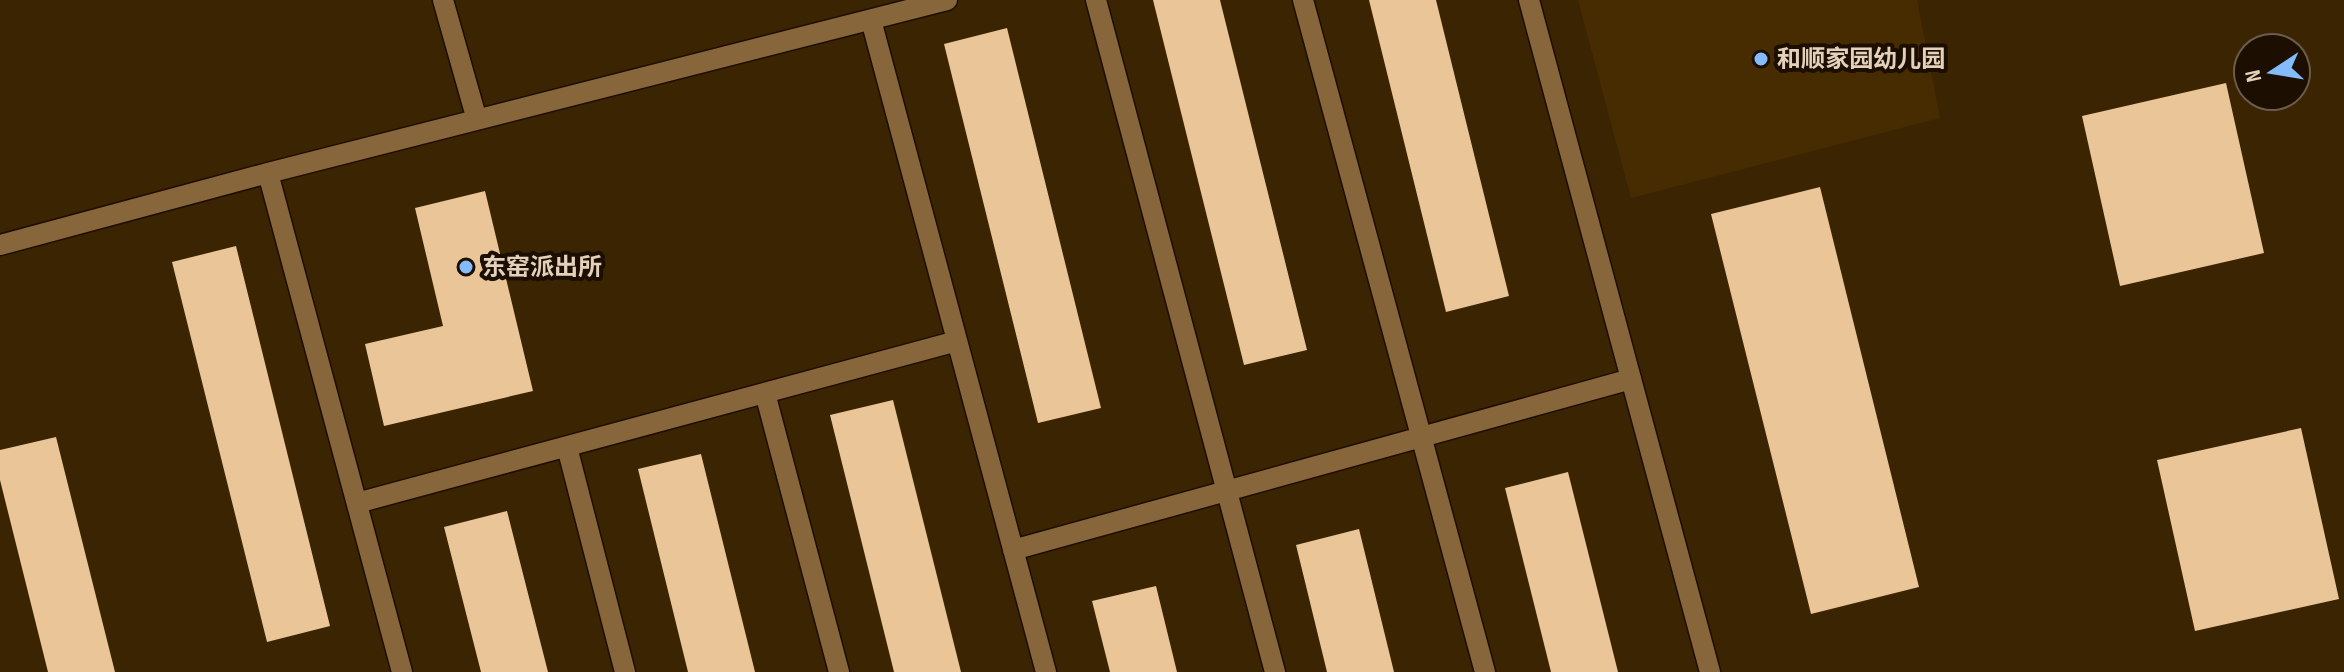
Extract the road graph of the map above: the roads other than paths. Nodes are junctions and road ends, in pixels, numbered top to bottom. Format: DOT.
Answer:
graph roads {
  1 [pos="443,0"];
  2 [pos="947,0"];
  3 [pos="1096,0"];
  4 [pos="1303,0"];
  5 [pos="1529,0"];
  6 [pos="871,20"];
  7 [pos="477,120"];
  8 [pos="268,173"];
  9 [pos="0,245"];
  10 [pos="957,341"];
  11 [pos="1631,379"];
  12 [pos="765,393"];
  13 [pos="1421,437"];
  14 [pos="567,447"];
  15 [pos="1227,491"];
  16 [pos="357,503"];
  17 [pos="1013,550"];
  18 [pos="402,672"];
  19 [pos="625,672"];
  20 [pos="839,672"];
  21 [pos="1046,672"];
  22 [pos="1275,672"];
  23 [pos="1485,672"];
  24 [pos="1710,672"];
  1 -- 7 [label="street"];
  2 -- 6 [label="street"];
  3 -- 15 [label="street"];
  4 -- 13 [label="street"];
  5 -- 11 [label="street"];
  6 -- 7 [label="street"];
  6 -- 10 [label="street"];
  7 -- 8 [label="street"];
  8 -- 9 [label="street"];
  8 -- 16 [label="street"];
  10 -- 12 [label="street"];
  10 -- 17 [label="street"];
  11 -- 13 [label="street"];
  11 -- 24 [label="street"];
  12 -- 14 [label="street"];
  12 -- 20 [label="street"];
  13 -- 15 [label="street"];
  13 -- 23 [label="street"];
  14 -- 16 [label="street"];
  14 -- 19 [label="street"];
  15 -- 17 [label="street"];
  15 -- 22 [label="street"];
  16 -- 18 [label="street"];
  17 -- 21 [label="street"];
}
